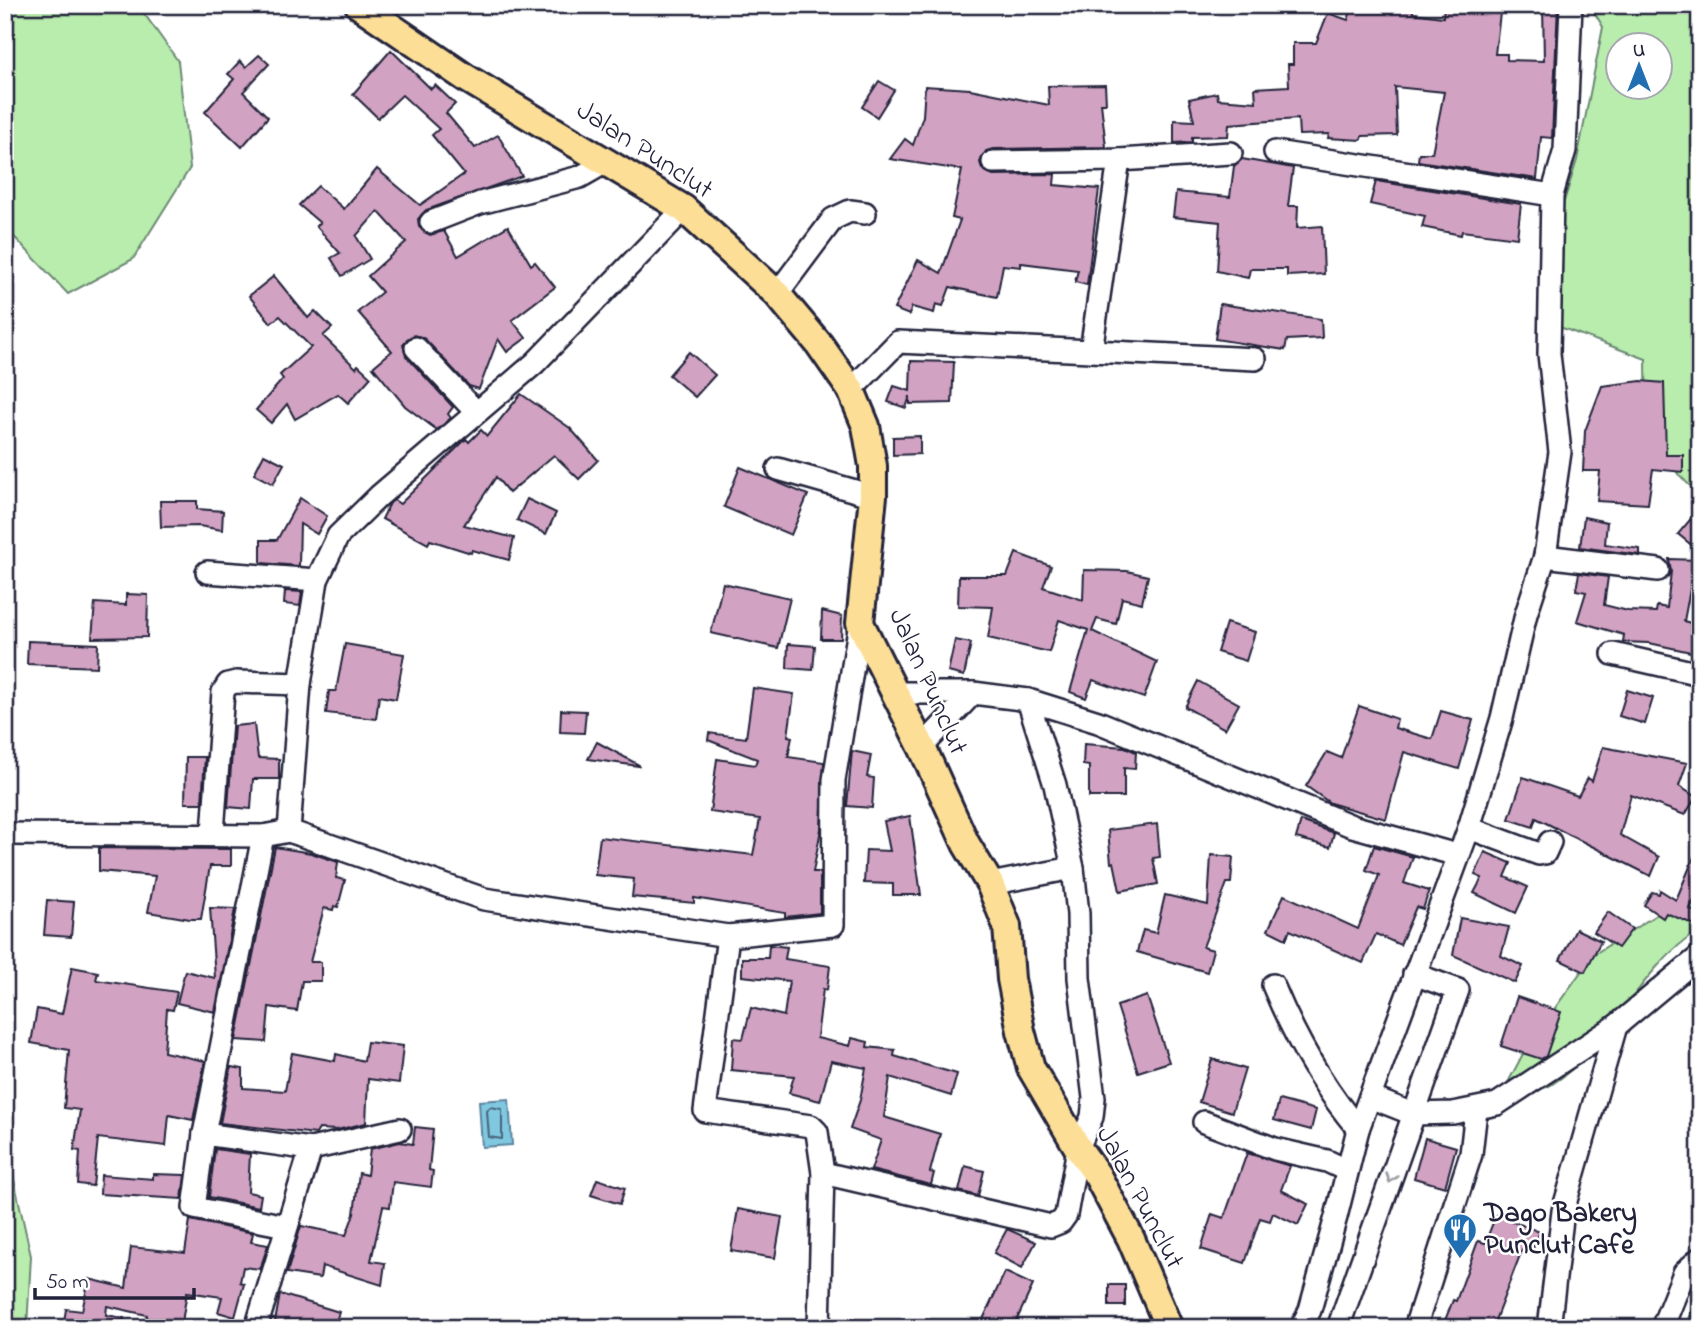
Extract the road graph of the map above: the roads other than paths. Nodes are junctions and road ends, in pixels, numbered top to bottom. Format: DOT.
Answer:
graph roads {
  1 [pos="359,5"];
  2 [pos="1571,5"];
  3 [pos="1231,152"];
  4 [pos="1275,152"];
  5 [pos="1119,160"];
  6 [pos="608,161"];
  7 [pos="993,162"];
  8 [pos="1552,195"];
  9 [pos="684,209"];
  10 [pos="865,213"];
  11 [pos="431,222"];
  12 [pos="776,294"];
  13 [pos="416,348"];
  14 [pos="1091,351"];
  15 [pos="1255,359"];
  16 [pos="851,390"];
  17 [pos="476,412"];
  18 [pos="778,469"];
  19 [pos="873,496"];
  20 [pos="1545,556"];
  21 [pos="1658,569"];
  22 [pos="207,572"];
  23 [pos="317,580"];
  24 [pos="860,623"];
  25 [pos="1613,654"];
  26 [pos="1700,674"];
  27 [pos="300,684"];
  28 [pos="894,693"];
  29 [pos="973,693"];
  30 [pos="1028,700"];
  31 [pos="922,747"];
  32 [pos="1469,828"];
  33 [pos="289,831"];
  34 [pos="213,833"];
  35 [pos="5,834"];
  36 [pos="263,835"];
  37 [pos="1550,842"];
  38 [pos="1457,855"];
  39 [pos="1073,868"];
  40 [pos="990,884"];
  41 [pos="727,936"];
  42 [pos="1700,956"];
  43 [pos="1414,974"];
  44 [pos="1273,985"];
  45 [pos="1616,1026"];
  46 [pos="1370,1097"];
  47 [pos="1476,1110"];
  48 [pos="1413,1114"];
  49 [pos="1203,1122"];
  50 [pos="400,1129"];
  51 [pos="1358,1129"];
  52 [pos="204,1134"];
  53 [pos="1078,1148"];
  54 [pos="312,1149"];
  55 [pos="1346,1170"];
  56 [pos="823,1174"];
  57 [pos="286,1226"];
  58 [pos="1700,1258"];
  59 [pos="256,1328"];
  60 [pos="819,1328"];
  61 [pos="1169,1328"];
  62 [pos="1301,1328"];
  63 [pos="1338,1328"];
  64 [pos="1415,1328"];
  65 [pos="1549,1328"];
  66 [pos="1661,1328"];
  1 -- 6 [label="main road, Jalan Punclut"];
  2 -- 8 [label="street"];
  3 -- 5 [label="street"];
  4 -- 8 [label="street"];
  5 -- 7 [label="street"];
  5 -- 14 [label="street"];
  6 -- 9 [label="main road, Jalan Punclut"];
  6 -- 11 [label="street"];
  8 -- 20 [label="street"];
  9 -- 12 [label="main road, Jalan Punclut"];
  9 -- 17 [label="street"];
  10 -- 12 [label="street"];
  12 -- 16 [label="main road, Jalan Punclut"];
  13 -- 17 [label="street"];
  14 -- 15 [label="street"];
  14 -- 16 [label="street"];
  16 -- 19 [label="main road, Jalan Punclut"];
  17 -- 23 [label="street"];
  18 -- 19 [label="street"];
  19 -- 24 [label="main road, Jalan Punclut"];
  20 -- 21 [label="street"];
  20 -- 32 [label="street"];
  22 -- 23 [label="street"];
  23 -- 27 [label="street"];
  24 -- 28 [label="main road, Jalan Punclut"];
  24 -- 41 [label="street"];
  25 -- 26 [label="street"];
  27 -- 33 [label="street"];
  27 -- 34 [label="street"];
  28 -- 29 [label="street"];
  28 -- 31 [label="main road, Jalan Punclut"];
  29 -- 30 [label="street"];
  29 -- 31 [label="street"];
  30 -- 38 [label="street"];
  30 -- 39 [label="street"];
  31 -- 40 [label="main road, Jalan Punclut"];
  32 -- 37 [label="street"];
  32 -- 38 [label="street"];
  33 -- 36 [label="street"];
  33 -- 41 [label="street"];
  34 -- 35 [label="street"];
  34 -- 36 [label="street"];
  36 -- 52 [label="street"];
  38 -- 43 [label="street"];
  39 -- 40 [label="street"];
  39 -- 53 [label="street"];
  40 -- 53 [label="main road, Jalan Punclut"];
  41 -- 56 [label="street"];
  42 -- 45 [label="street"];
  43 -- 46 [label="street"];
  43 -- 48 [label="street"];
  44 -- 51 [label="street"];
  45 -- 47 [label="street"];
  45 -- 65 [label="street"];
  46 -- 48 [label="street"];
  46 -- 51 [label="street"];
  47 -- 48 [label="street"];
  47 -- 64 [label="street"];
  48 -- 63 [label="street, one-way"];
  49 -- 55 [label="street"];
  50 -- 54 [label="street"];
  51 -- 55 [label="street"];
  52 -- 54 [label="street"];
  52 -- 57 [label="street"];
  53 -- 56 [label="street"];
  53 -- 61 [label="main road, Jalan Punclut"];
  54 -- 57 [label="street"];
  55 -- 62 [label="street"];
  56 -- 60 [label="street"];
  57 -- 59 [label="street"];
  58 -- 66 [label="street"];
}
